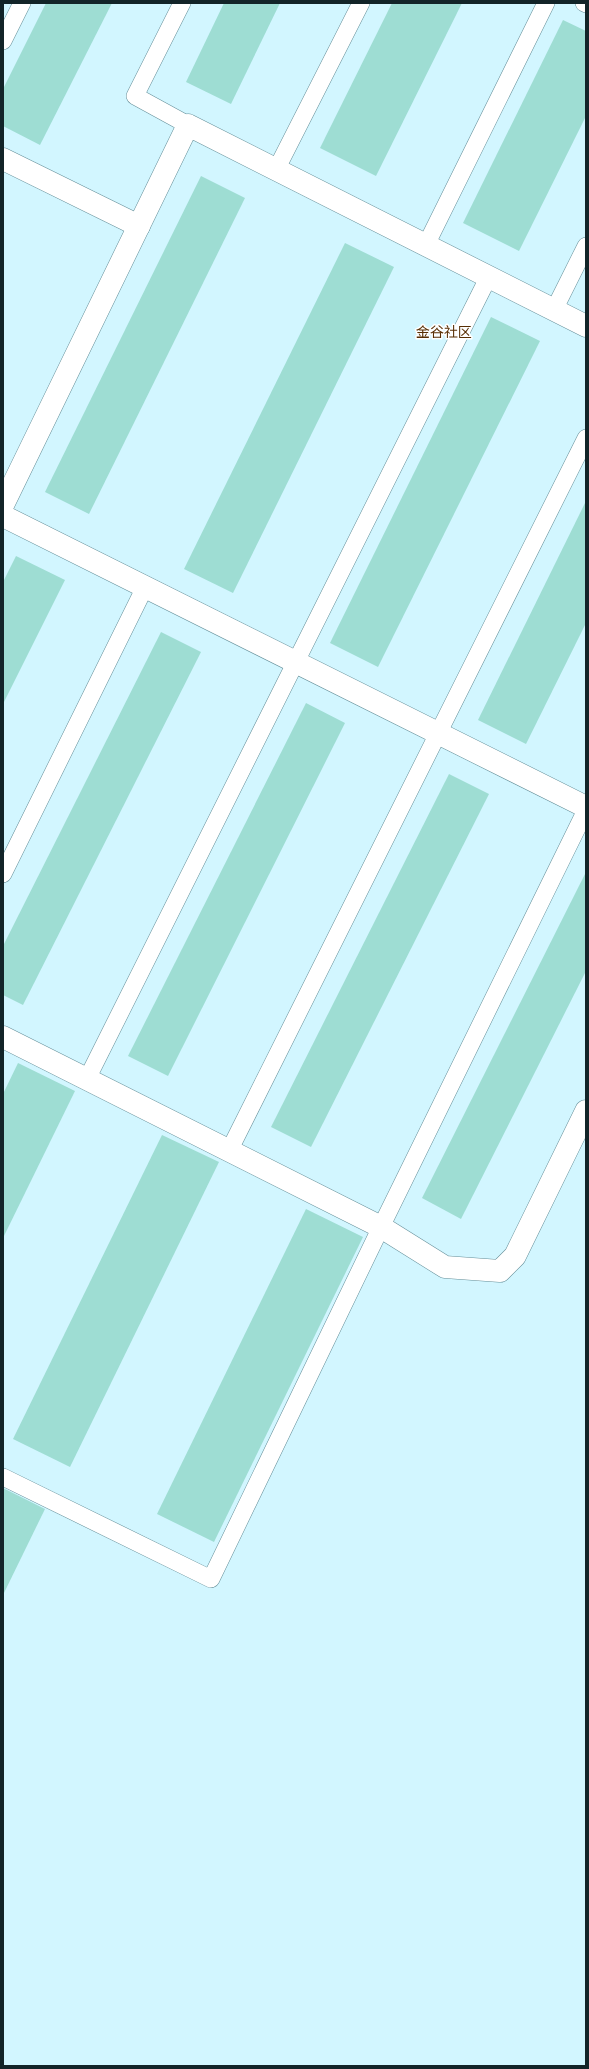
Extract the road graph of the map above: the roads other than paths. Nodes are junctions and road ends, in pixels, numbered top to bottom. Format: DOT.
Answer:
graph roads {
  1 [pos="22,3"];
  2 [pos="182,3"];
  3 [pos="361,3"];
  4 [pos="546,3"];
  5 [pos="3,41"];
  6 [pos="188,125"];
  7 [pos="3,159"];
  8 [pos="276,170"];
  9 [pos="139,226"];
  10 [pos="426,245"];
  11 [pos="586,246"];
  12 [pos="489,276"];
  13 [pos="554,310"];
  14 [pos="586,326"];
  15 [pos="586,438"];
  16 [pos="3,505"];
  17 [pos="3,516"];
  18 [pos="145,587"];
  19 [pos="296,662"];
  20 [pos="438,733"];
  21 [pos="586,808"];
  22 [pos="3,874"];
  23 [pos="3,1037"];
  24 [pos="87,1079"];
  25 [pos="586,1111"];
  26 [pos="229,1151"];
  27 [pos="381,1227"];
  28 [pos="3,1477"];
  1 -- 5 [label="lane"];
  2 -- 6 [label="lane"];
  3 -- 8 [label="lane"];
  4 -- 10 [label="lane"];
  6 -- 8 [label="street"];
  6 -- 9 [label="street"];
  7 -- 9 [label="street"];
  8 -- 10 [label="street"];
  9 -- 16 [label="street"];
  10 -- 12 [label="street"];
  11 -- 13 [label="lane"];
  12 -- 13 [label="street"];
  12 -- 19 [label="lane"];
  13 -- 14 [label="street"];
  15 -- 20 [label="lane"];
  17 -- 18 [label="street"];
  18 -- 19 [label="street"];
  18 -- 22 [label="lane"];
  19 -- 20 [label="street"];
  19 -- 24 [label="lane"];
  20 -- 21 [label="street"];
  20 -- 26 [label="lane"];
  21 -- 27 [label="lane"];
  23 -- 24 [label="street"];
  24 -- 26 [label="street"];
  25 -- 27 [label="street"];
  26 -- 27 [label="street"];
  27 -- 28 [label="lane"];
}
